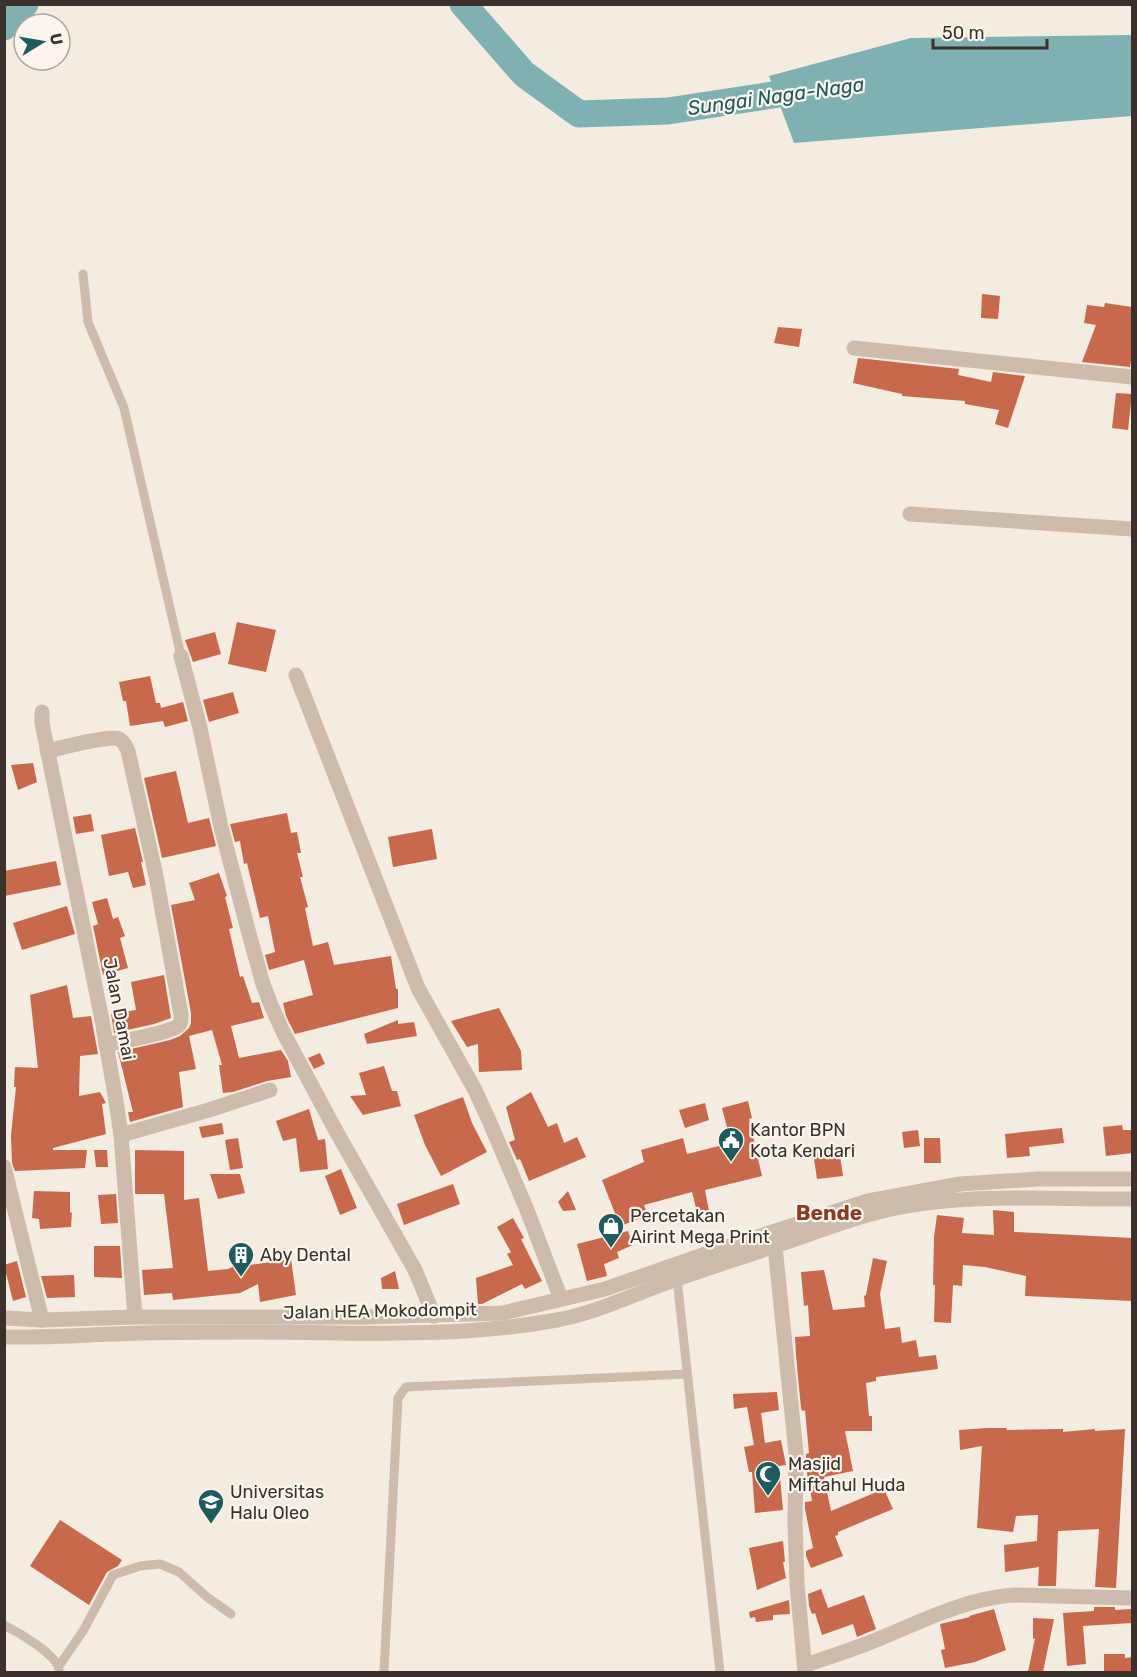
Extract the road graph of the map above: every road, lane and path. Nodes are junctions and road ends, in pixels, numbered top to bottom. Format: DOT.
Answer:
graph roads {
  1 [pos="83,274"];
  2 [pos="854,348"];
  3 [pos="1132,377"];
  4 [pos="910,514"];
  5 [pos="1132,529"];
  6 [pos="181,656"];
  7 [pos="297,675"];
  8 [pos="42,712"];
  9 [pos="47,751"];
  10 [pos="106,1045"];
  11 [pos="270,1090"];
  12 [pos="121,1135"];
  13 [pos="4,1167"];
  14 [pos="1132,1179"];
  15 [pos="998,1181"];
  16 [pos="999,1199"];
  17 [pos="1132,1199"];
  18 [pos="775,1246"];
  19 [pos="676,1279"];
  20 [pos="561,1299"];
  21 [pos="342,1316"];
  22 [pos="434,1316"];
  23 [pos="135,1317"];
  24 [pos="4,1318"];
  25 [pos="42,1320"];
  26 [pos="345,1334"];
  27 [pos="4,1337"];
  28 [pos="687,1374"];
  29 [pos="1132,1598"];
  30 [pos="231,1614"];
  31 [pos="4,1625"];
  32 [pos="59,1669"];
  33 [pos="805,1669"];
  34 [pos="384,1672"];
  35 [pos="720,1672"];
  1 -- 6 [label="lane"];
  2 -- 3 [label="street"];
  4 -- 5 [label="street"];
  6 -- 22 [label="street"];
  7 -- 20 [label="street"];
  8 -- 9 [label="street, Jalan Damai"];
  9 -- 10 [label="street, Jalan Damai"];
  9 -- 10 [label="street"];
  10 -- 12 [label="street, Jalan Damai"];
  11 -- 12 [label="street"];
  12 -- 23 [label="street, Jalan Damai"];
  13 -- 25 [label="street"];
  14 -- 15 [label="street, Jalan HEA Mokodompit"];
  15 -- 16 [label="street"];
  15 -- 20 [label="street, Jalan HEA Mokodompit"];
  16 -- 17 [label="street, Jalan HEA Mokodompit"];
  16 -- 18 [label="street, Jalan HEA Mokodompit"];
  18 -- 19 [label="street, Jalan HEA Mokodompit"];
  18 -- 33 [label="street"];
  19 -- 26 [label="street, Jalan HEA Mokodompit"];
  19 -- 28 [label="lane"];
  20 -- 22 [label="street, Jalan HEA Mokodompit"];
  21 -- 22 [label="street, Jalan HEA Mokodompit"];
  21 -- 23 [label="street, Jalan HEA Mokodompit"];
  21 -- 26 [label="street"];
  23 -- 25 [label="street, Jalan HEA Mokodompit"];
  24 -- 25 [label="street, Jalan HEA Mokodompit"];
  26 -- 27 [label="street, Jalan HEA Mokodompit"];
  28 -- 34 [label="lane"];
  28 -- 35 [label="lane"];
  29 -- 33 [label="street"];
  30 -- 32 [label="lane"];
  31 -- 32 [label="lane"];
}
